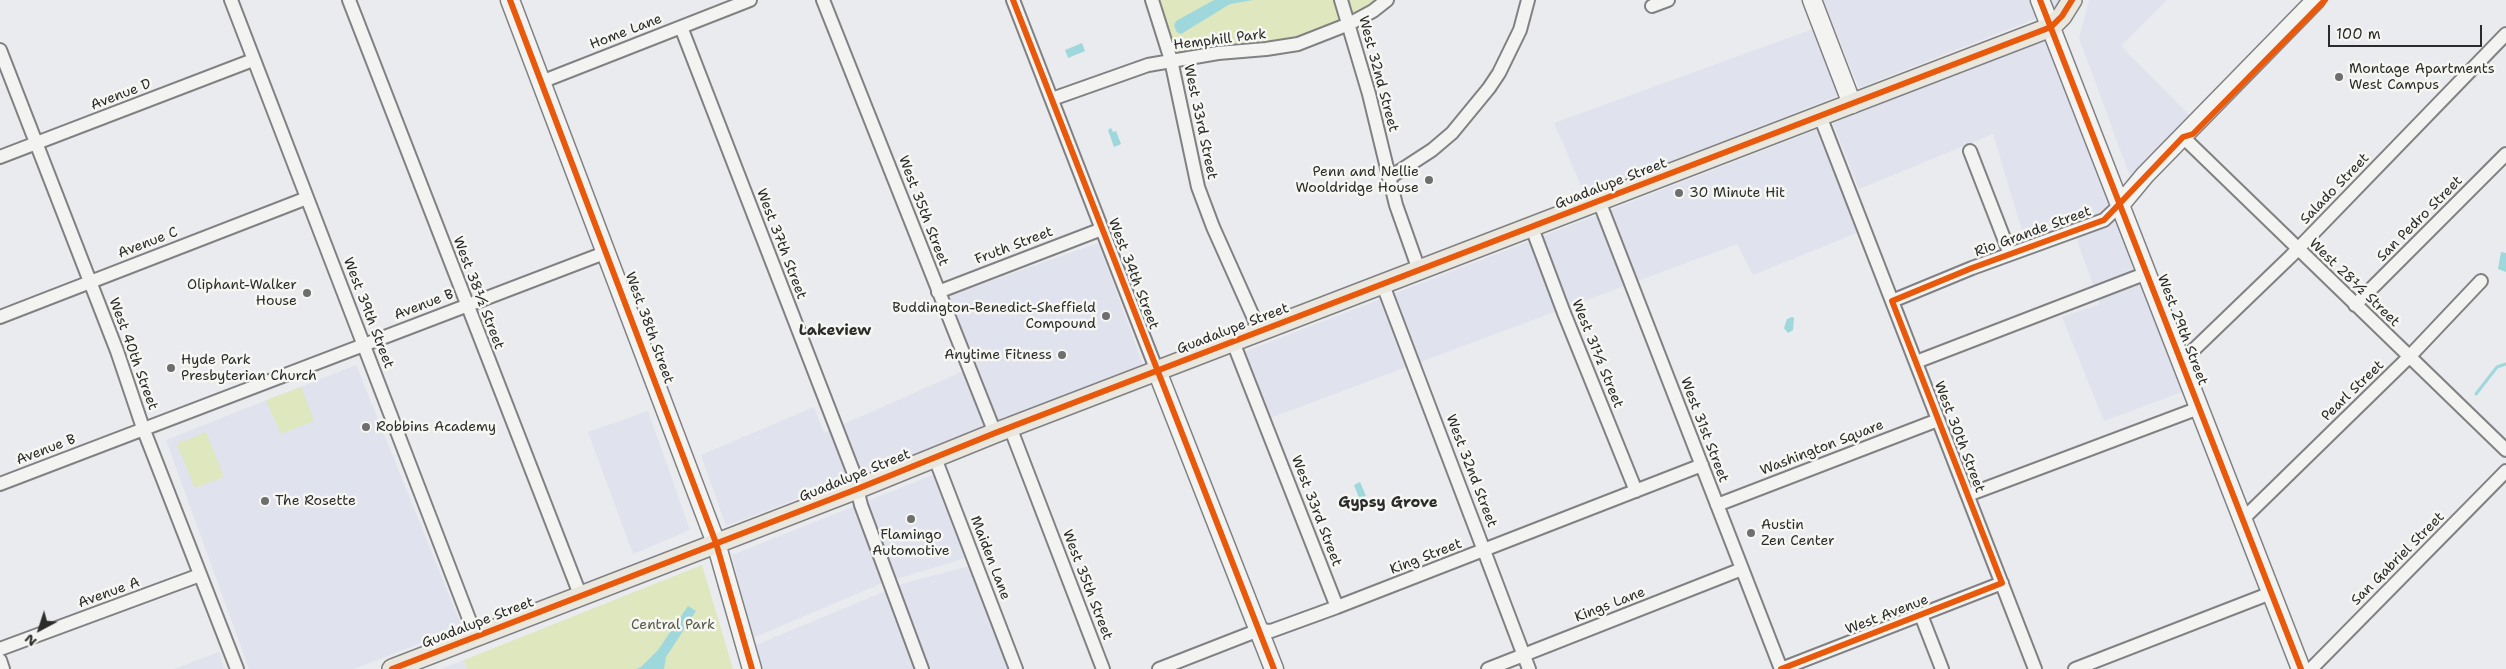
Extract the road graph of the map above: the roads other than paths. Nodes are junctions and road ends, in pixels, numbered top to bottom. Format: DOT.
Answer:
graph roads {
  1 [pos="231,0"];
  2 [pos="349,0"];
  3 [pos="510,0"];
  4 [pos="750,0"];
  5 [pos="823,0"];
  6 [pos="1013,0"];
  7 [pos="1152,0"];
  8 [pos="1341,0"];
  9 [pos="1387,0"];
  10 [pos="1528,0"];
  11 [pos="1668,0"];
  12 [pos="1812,0"];
  13 [pos="2040,0"];
  14 [pos="2072,0"];
  15 [pos="2316,0"];
  16 [pos="1652,6"];
  17 [pos="1349,24"];
  18 [pos="681,27"];
  19 [pos="2051,27"];
  20 [pos="2506,34"];
  21 [pos="0,50"];
  22 [pos="254,60"];
  23 [pos="1171,60"];
  24 [pos="541,82"];
  25 [pos="1052,99"];
  26 [pos="1852,104"];
  27 [pos="1820,116"];
  28 [pos="2183,137"];
  29 [pos="36,143"];
  30 [pos="1970,151"];
  31 [pos="2506,154"];
  32 [pos="0,157"];
  33 [pos="2106,168"];
  34 [pos="2145,175"];
  35 [pos="1389,178"];
  36 [pos="307,198"];
  37 [pos="1599,201"];
  38 [pos="2120,205"];
  39 [pos="1532,228"];
  40 [pos="1102,229"];
  41 [pos="2298,249"];
  42 [pos="607,252"];
  43 [pos="2010,254"];
  44 [pos="1419,270"];
  45 [pos="2147,273"];
  46 [pos="2481,280"];
  47 [pos="90,282"];
  48 [pos="1383,285"];
  49 [pos="938,292"];
  50 [pos="1892,301"];
  51 [pos="466,305"];
  52 [pos="2355,305"];
  53 [pos="0,316"];
  54 [pos="1260,332"];
  55 [pos="1233,342"];
  56 [pos="364,343"];
  57 [pos="2409,357"];
  58 [pos="1916,362"];
  59 [pos="2181,362"];
  60 [pos="1157,371"];
  61 [pos="2199,408"];
  62 [pos="1938,420"];
  63 [pos="143,428"];
  64 [pos="1002,430"];
  65 [pos="2506,450"];
  66 [pos="935,458"];
  67 [pos="1702,465"];
  68 [pos="2506,471"];
  69 [pos="0,484"];
  70 [pos="857,489"];
  71 [pos="1636,491"];
  72 [pos="1968,495"];
  73 [pos="1717,504"];
  74 [pos="2243,519"];
  75 [pos="716,543"];
  76 [pos="1485,550"];
  77 [pos="1742,569"];
  78 [pos="200,575"];
  79 [pos="2002,583"];
  80 [pos="2272,593"];
  81 [pos="581,597"];
  82 [pos="1337,607"];
  83 [pos="1921,615"];
  84 [pos="1259,630"];
  85 [pos="476,637"];
  86 [pos="0,649"];
  87 [pos="1524,655"];
  88 [pos="0,660"];
  89 [pos="3,669"];
  90 [pos="237,669"];
  91 [pos="392,669"];
  92 [pos="752,669"];
  93 [pos="921,669"];
  94 [pos="1016,669"];
  95 [pos="1103,669"];
  96 [pos="1159,669"];
  97 [pos="1274,669"];
  98 [pos="1488,669"];
  99 [pos="1529,669"];
  100 [pos="1781,669"];
  101 [pos="1942,669"];
  102 [pos="2035,669"];
  103 [pos="2075,669"];
  104 [pos="2301,669"];
  105 [pos="2311,669"];
  1 -- 22 [label="street, West 39th Street"];
  2 -- 51 [label="street, West 38½ Street"];
  3 -- 24 [label="street, West 38th Street"];
  4 -- 18 [label="street, Home Lane"];
  5 -- 49 [label="street, West 35th Street"];
  6 -- 25 [label="street, West 34th Street"];
  7 -- 23 [label="street, West 33rd Street"];
  8 -- 17 [label="street, West 32nd Street"];
  9 -- 17 [label="street, Hemphill Park"];
  10 -- 35 [label="street"];
  11 -- 16 [label="street"];
  12 -- 26 [label="street"];
  13 -- 19 [label="street, West 29th Street"];
  14 -- 19 [label="main road, Guadalupe Street"];
  15 -- 28 [label="street, Rio Grande Street"];
  17 -- 23 [label="street, Hemphill Park"];
  17 -- 35 [label="street, West 32nd Street"];
  18 -- 24 [label="street, Home Lane"];
  18 -- 70 [label="street, West 37th Street"];
  19 -- 26 [label="main road, Guadalupe Street"];
  19 -- 33 [label="street, West 29th Street"];
  20 -- 41 [label="street, Salado Street"];
  21 -- 29 [label="street, West 40th Street"];
  22 -- 29 [label="street, Avenue D"];
  22 -- 36 [label="street, West 39th Street"];
  23 -- 25 [label="street, Hemphill Park"];
  23 -- 54 [label="street, West 33rd Street"];
  24 -- 42 [label="street, West 38th Street"];
  25 -- 40 [label="street, West 34th Street"];
  26 -- 27 [label="main road, Guadalupe Street"];
  27 -- 37 [label="main road, Guadalupe Street"];
  27 -- 50 [label="street, West 30th Street"];
  28 -- 34 [label="street, Rio Grande Street"];
  28 -- 41 [label="street, West 28½ Street"];
  29 -- 32 [label="street, Avenue D"];
  29 -- 47 [label="street, West 40th Street"];
  30 -- 43 [label="street"];
  31 -- 52 [label="street, San Pedro Street"];
  33 -- 34 [label="street"];
  33 -- 38 [label="street, West 29th Street"];
  34 -- 38 [label="street, Rio Grande Street"];
  35 -- 44 [label="street, West 32nd Street"];
  36 -- 47 [label="street, Avenue C"];
  36 -- 56 [label="street, West 39th Street"];
  37 -- 39 [label="main road, Guadalupe Street"];
  37 -- 67 [label="street, West 31st Street"];
  38 -- 43 [label="street, Rio Grande Street"];
  38 -- 45 [label="street, West 29th Street"];
  39 -- 44 [label="main road, Guadalupe Street"];
  39 -- 71 [label="street, West 31½ Street"];
  40 -- 49 [label="street, Fruth Street"];
  40 -- 60 [label="street, West 34th Street"];
  41 -- 52 [label="street, West 28½ Street"];
  41 -- 59 [label="street, Salado Street"];
  42 -- 51 [label="street, Avenue B"];
  42 -- 75 [label="street, West 38th Street"];
  43 -- 50 [label="street, Rio Grande Street"];
  44 -- 48 [label="main road, Guadalupe Street"];
  45 -- 58 [label="street"];
  45 -- 59 [label="street, West 29th Street"];
  46 -- 57 [label="street, Pearl Street"];
  47 -- 53 [label="street, Avenue C"];
  47 -- 63 [label="street, West 40th Street"];
  48 -- 54 [label="main road, Guadalupe Street"];
  48 -- 76 [label="street, West 32nd Street"];
  49 -- 64 [label="street, West 35th Street"];
  50 -- 58 [label="street, West 30th Street"];
  51 -- 56 [label="street, Avenue B"];
  51 -- 81 [label="street, West 38½ Street"];
  52 -- 57 [label="street, West 28½ Street"];
  54 -- 55 [label="main road, Guadalupe Street"];
  55 -- 60 [label="main road, Guadalupe Street"];
  55 -- 82 [label="street, West 33rd Street"];
  56 -- 63 [label="street, Avenue B"];
  56 -- 85 [label="street, West 39th Street"];
  57 -- 65 [label="street, West 28½ Street"];
  57 -- 74 [label="street, Pearl Street"];
  58 -- 62 [label="street, West 30th Street"];
  59 -- 61 [label="street, West 29th Street"];
  60 -- 64 [label="main road, Guadalupe Street"];
  60 -- 84 [label="street, West 34th Street"];
  61 -- 72 [label="street"];
  61 -- 74 [label="street, West 29th Street"];
  62 -- 72 [label="street, West 30th Street"];
  62 -- 73 [label="street, Washington Square"];
  63 -- 69 [label="street, Avenue B"];
  63 -- 78 [label="street, West 40th Street"];
  64 -- 66 [label="main road, Guadalupe Street"];
  64 -- 95 [label="street, West 35th Street"];
  66 -- 70 [label="main road, Guadalupe Street"];
  66 -- 94 [label="street, Maiden Lane"];
  67 -- 71 [label="street, King Street"];
  67 -- 73 [label="street, West 31st Street"];
  68 -- 105 [label="street, San Gabriel Street"];
  70 -- 75 [label="main road, Guadalupe Street"];
  70 -- 93 [label="street, West 37th Street"];
  71 -- 76 [label="street, King Street"];
  72 -- 79 [label="street, West 30th Street"];
  73 -- 77 [label="street, West 31st Street"];
  74 -- 80 [label="street, West 29th Street"];
  75 -- 81 [label="main road, Guadalupe Street"];
  75 -- 92 [label="street, West 38th Street"];
  76 -- 82 [label="street, King Street"];
  76 -- 87 [label="street, West 32nd Street"];
  77 -- 87 [label="street, Kings Lane"];
  77 -- 100 [label="street, West 31st Street"];
  78 -- 86 [label="street, Avenue A"];
  78 -- 90 [label="street, West 40th Street"];
  79 -- 83 [label="street, West Avenue"];
  79 -- 102 [label="street, West 30th Street"];
  80 -- 103 [label="street"];
  80 -- 104 [label="street, West 29th Street"];
  81 -- 85 [label="main road, Guadalupe Street"];
  82 -- 84 [label="street, King Street"];
  83 -- 100 [label="street, West Avenue"];
  83 -- 101 [label="street"];
  84 -- 96 [label="street, King Street"];
  84 -- 97 [label="street, West 34th Street"];
  85 -- 91 [label="main road, Guadalupe Street"];
  87 -- 98 [label="street, Kings Lane"];
  87 -- 99 [label="street, West 32nd Street"];
  88 -- 89 [label="street"];
}
